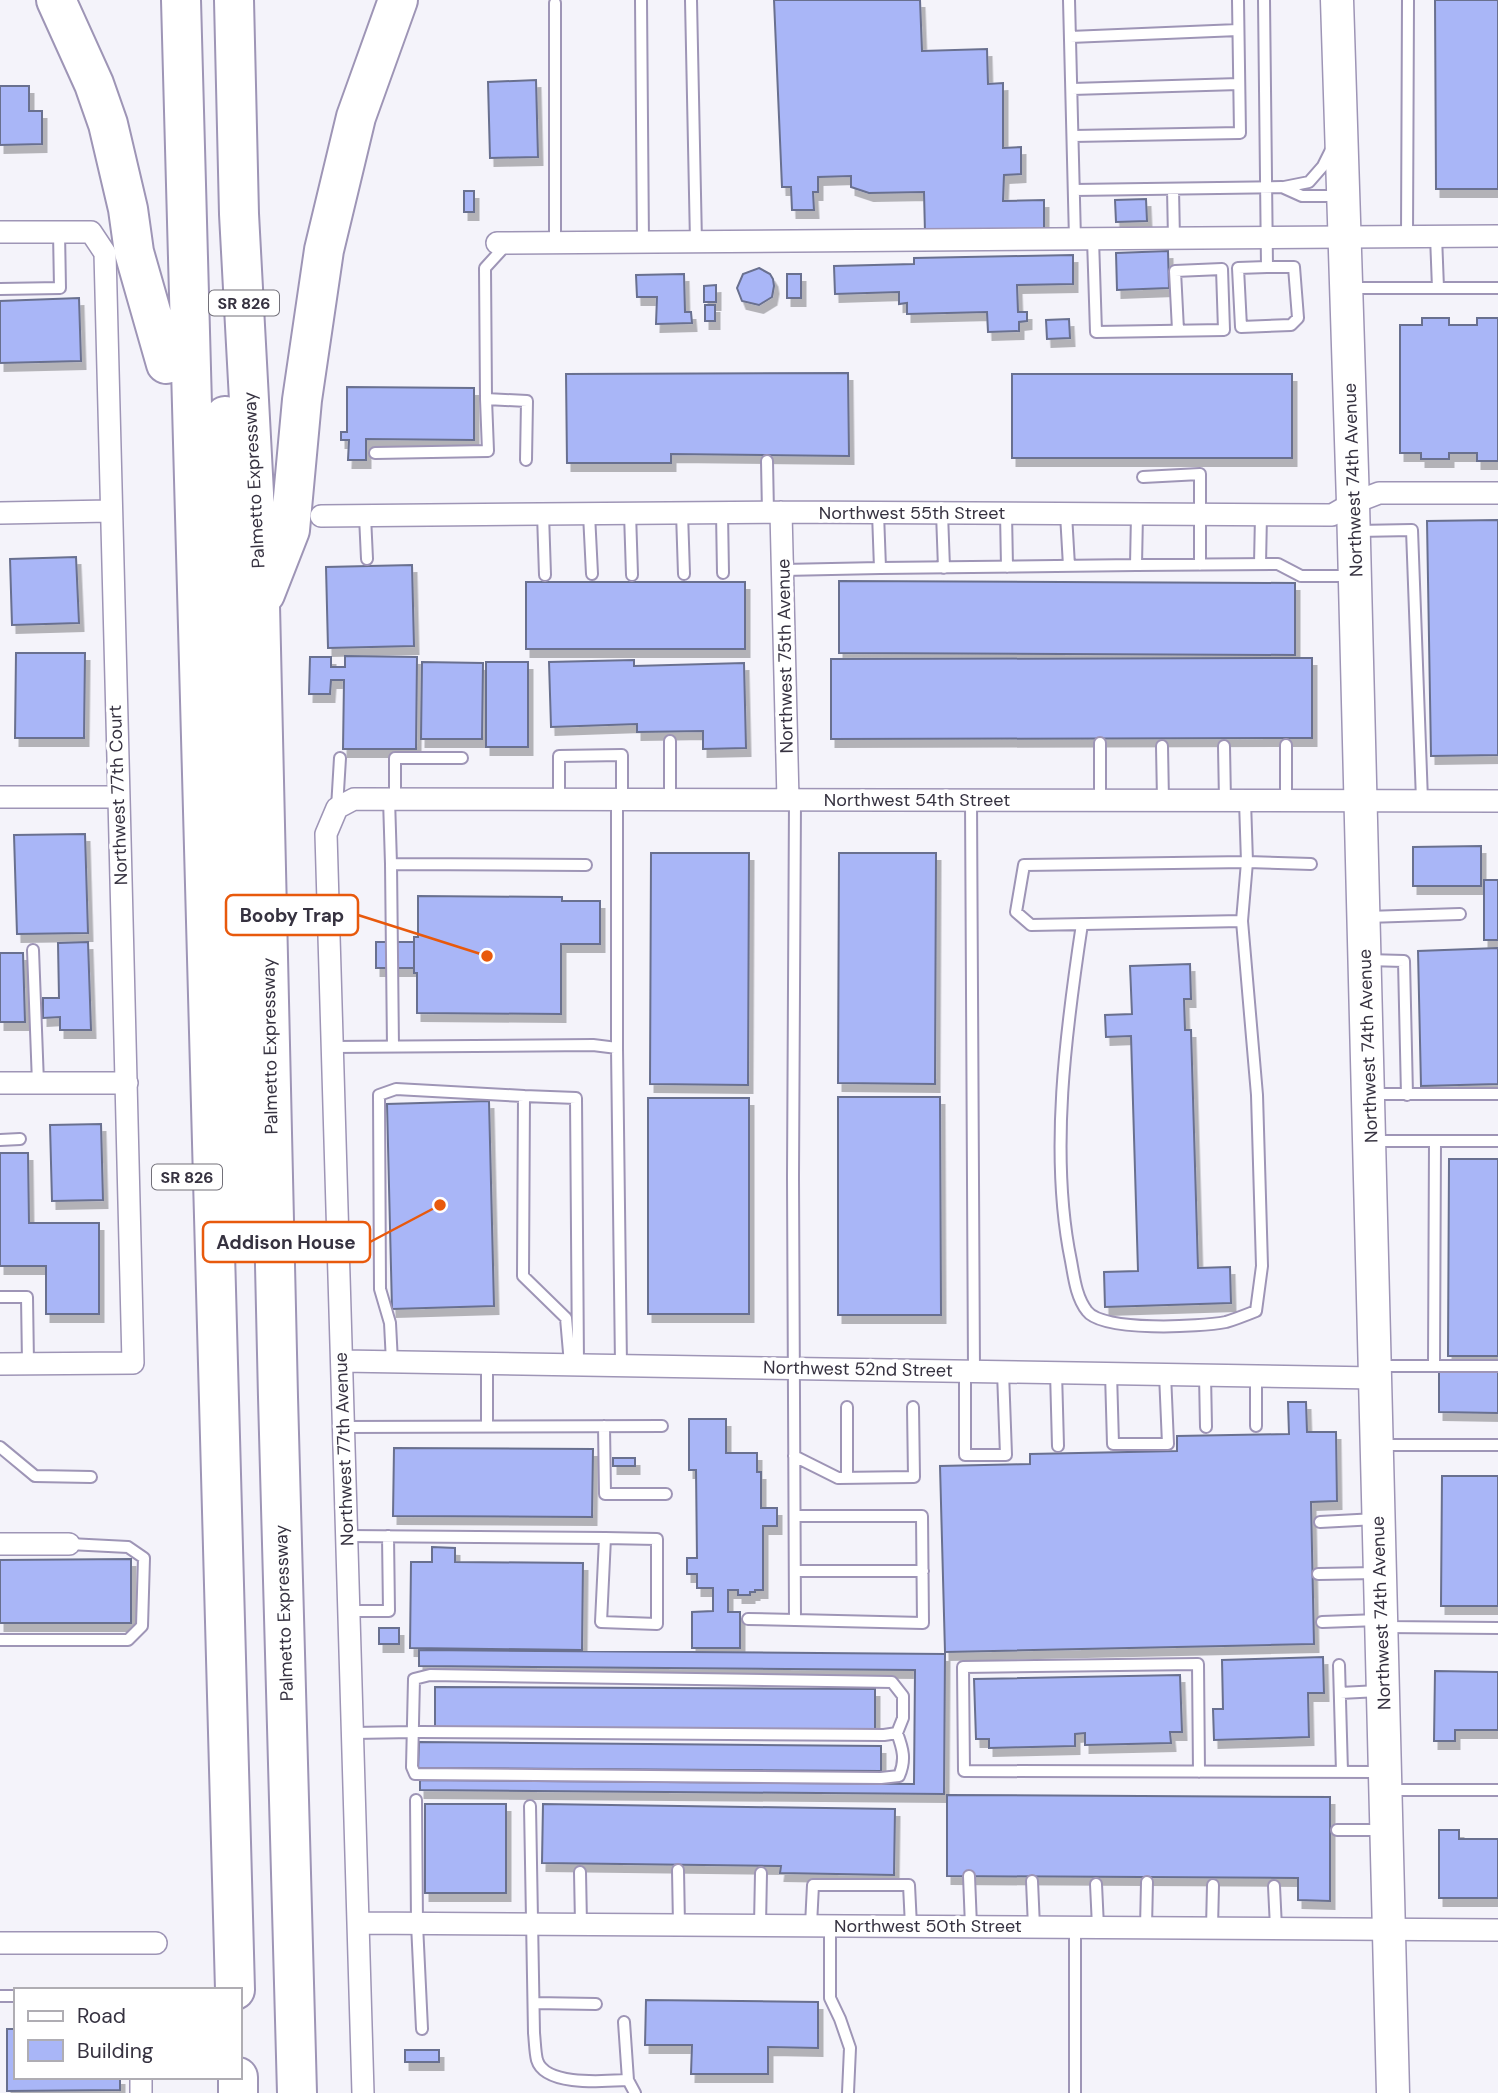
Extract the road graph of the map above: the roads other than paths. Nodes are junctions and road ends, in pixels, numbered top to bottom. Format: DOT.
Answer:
graph roads {
  1 [pos="56,0"];
  2 [pos="162,0"];
  3 [pos="181,0"];
  4 [pos="216,0"];
  5 [pos="234,0"];
  6 [pos="398,0"];
  7 [pos="641,0"];
  8 [pos="691,0"];
  9 [pos="1069,0"];
  10 [pos="1238,0"];
  11 [pos="1264,0"];
  12 [pos="1336,0"];
  13 [pos="1408,0"];
  14 [pos="555,3"];
  15 [pos="1238,30"];
  16 [pos="1070,37"];
  17 [pos="1239,84"];
  18 [pos="1072,89"];
  19 [pos="1342,130"];
  20 [pos="1073,136"];
  21 [pos="1282,187"];
  22 [pos="1266,188"];
  23 [pos="1173,189"];
  24 [pos="1074,190"];
  25 [pos="1344,196"];
  26 [pos="0,232"];
  27 [pos="59,232"];
  28 [pos="1408,236"];
  29 [pos="1436,236"];
  30 [pos="1498,236"];
  31 [pos="1346,237"];
  32 [pos="1268,238"];
  33 [pos="1084,239"];
  34 [pos="1174,239"];
  35 [pos="643,242"];
  36 [pos="696,242"];
  37 [pos="502,243"];
  38 [pos="555,243"];
  39 [pos="1267,267"];
  40 [pos="1347,288"];
  41 [pos="1438,288"];
  42 [pos="1498,288"];
  43 [pos="0,289"];
  44 [pos="1178,330"];
  45 [pos="166,364"];
  46 [pos="486,399"];
  47 [pos="375,453"];
  48 [pos="526,460"];
  49 [pos="766,461"];
  50 [pos="1143,477"];
  51 [pos="1498,494"];
  52 [pos="110,512"];
  53 [pos="774,512"];
  54 [pos="0,513"];
  55 [pos="630,513"];
  56 [pos="682,513"];
  57 [pos="722,513"];
  58 [pos="878,513"];
  59 [pos="942,513"];
  60 [pos="1006,513"];
  61 [pos="543,514"];
  62 [pos="590,514"];
  63 [pos="1066,514"];
  64 [pos="1137,514"];
  65 [pos="1200,514"];
  66 [pos="1261,515"];
  67 [pos="321,516"];
  68 [pos="365,516"];
  69 [pos="1354,517"];
  70 [pos="367,559"];
  71 [pos="1260,564"];
  72 [pos="1136,565"];
  73 [pos="1200,565"];
  74 [pos="1069,566"];
  75 [pos="1007,567"];
  76 [pos="880,568"];
  77 [pos="943,568"];
  78 [pos="783,570"];
  79 [pos="723,573"];
  80 [pos="592,574"];
  81 [pos="684,574"];
  82 [pos="545,575"];
  83 [pos="632,575"];
  84 [pos="1355,576"];
  85 [pos="260,605"];
  86 [pos="670,741"];
  87 [pos="1100,743"];
  88 [pos="1286,745"];
  89 [pos="1162,746"];
  90 [pos="1224,746"];
  91 [pos="340,758"];
  92 [pos="462,758"];
  93 [pos="0,797"];
  94 [pos="118,797"];
  95 [pos="392,799"];
  96 [pos="559,799"];
  97 [pos="620,799"];
  98 [pos="670,800"];
  99 [pos="792,800"];
  100 [pos="971,800"];
  101 [pos="1100,800"];
  102 [pos="1163,800"];
  103 [pos="1286,800"];
  104 [pos="1361,800"];
  105 [pos="1422,800"];
  106 [pos="1235,801"];
  107 [pos="1498,801"];
  108 [pos="337,807"];
  109 [pos="1247,862"];
  110 [pos="391,864"];
  111 [pos="1311,864"];
  112 [pos="586,865"];
  113 [pos="1460,914"];
  114 [pos="1364,917"];
  115 [pos="1242,920"];
  116 [pos="1082,924"];
  117 [pos="33,950"];
  118 [pos="1366,960"];
  119 [pos="332,1047"];
  120 [pos="393,1047"];
  121 [pos="617,1048"];
  122 [pos="0,1083"];
  123 [pos="38,1083"];
  124 [pos="127,1083"];
  125 [pos="1369,1094"];
  126 [pos="1498,1094"];
  127 [pos="1407,1095"];
  128 [pos="524,1096"];
  129 [pos="20,1139"];
  130 [pos="0,1140"];
  131 [pos="1371,1141"];
  132 [pos="1435,1141"];
  133 [pos="1498,1141"];
  134 [pos="0,1297"];
  135 [pos="342,1361"];
  136 [pos="392,1362"];
  137 [pos="28,1363"];
  138 [pos="487,1363"];
  139 [pos="0,1364"];
  140 [pos="574,1364"];
  141 [pos="621,1365"];
  142 [pos="1434,1366"];
  143 [pos="1498,1366"];
  144 [pos="793,1368"];
  145 [pos="970,1371"];
  146 [pos="1003,1372"];
  147 [pos="1056,1372"];
  148 [pos="1374,1372"];
  149 [pos="1111,1373"];
  150 [pos="1165,1374"];
  151 [pos="1205,1375"];
  152 [pos="1256,1376"];
  153 [pos="848,1407"];
  154 [pos="913,1407"];
  155 [pos="488,1426"];
  156 [pos="604,1426"];
  157 [pos="662,1426"];
  158 [pos="1256,1426"];
  159 [pos="344,1427"];
  160 [pos="1206,1427"];
  161 [pos="1377,1445"];
  162 [pos="1498,1445"];
  163 [pos="1058,1446"];
  164 [pos="0,1447"];
  165 [pos="794,1456"];
  166 [pos="91,1477"];
  167 [pos="847,1478"];
  168 [pos="666,1494"];
  169 [pos="795,1516"];
  170 [pos="1379,1519"];
  171 [pos="1320,1522"];
  172 [pos="347,1535"];
  173 [pos="388,1536"];
  174 [pos="605,1538"];
  175 [pos="0,1544"];
  176 [pos="69,1544"];
  177 [pos="795,1571"];
  178 [pos="923,1571"];
  179 [pos="1380,1573"];
  180 [pos="1318,1574"];
  181 [pos="349,1611"];
  182 [pos="748,1619"];
  183 [pos="796,1620"];
  184 [pos="1322,1622"];
  185 [pos="1382,1624"];
  186 [pos="1498,1628"];
  187 [pos="0,1640"];
  188 [pos="1339,1665"];
  189 [pos="1384,1691"];
  190 [pos="1340,1693"];
  191 [pos="414,1732"];
  192 [pos="353,1733"];
  193 [pos="897,1733"];
  194 [pos="1199,1772"];
  195 [pos="1342,1772"];
  196 [pos="1386,1781"];
  197 [pos="1498,1790"];
  198 [pos="416,1800"];
  199 [pos="530,1806"];
  200 [pos="1337,1830"];
  201 [pos="1388,1830"];
  202 [pos="678,1870"];
  203 [pos="580,1872"];
  204 [pos="761,1873"];
  205 [pos="969,1876"];
  206 [pos="1032,1881"];
  207 [pos="1147,1882"];
  208 [pos="1096,1884"];
  209 [pos="1213,1885"];
  210 [pos="1274,1885"];
  211 [pos="358,1923"];
  212 [pos="417,1924"];
  213 [pos="533,1924"];
  214 [pos="581,1924"];
  215 [pos="679,1925"];
  216 [pos="760,1925"];
  217 [pos="820,1925"];
  218 [pos="911,1926"];
  219 [pos="971,1926"];
  220 [pos="1034,1927"];
  221 [pos="1075,1927"];
  222 [pos="1098,1927"];
  223 [pos="1146,1927"];
  224 [pos="1212,1928"];
  225 [pos="1276,1928"];
  226 [pos="1390,1928"];
  227 [pos="1498,1930"];
  228 [pos="0,1943"];
  229 [pos="156,1943"];
  230 [pos="209,1988"];
  231 [pos="235,1988"];
  232 [pos="534,2003"];
  233 [pos="596,2004"];
  234 [pos="624,2022"];
  235 [pos="422,2029"];
  236 [pos="628,2080"];
  237 [pos="273,2093"];
  238 [pos="297,2093"];
  239 [pos="363,2093"];
  240 [pos="635,2093"];
  241 [pos="848,2093"];
  242 [pos="1075,2093"];
  243 [pos="1393,2093"];
  1 -- 45 [label="highway"];
  2 -- 45 [label="highway, SR 826"];
  3 -- 231 [label="highway"];
  4 -- 237 [label="highway"];
  5 -- 85 [label="highway, Palmetto Expressway / SR 826"];
  6 -- 85 [label="highway"];
  7 -- 35 [label="lane"];
  8 -- 36 [label="lane"];
  9 -- 16 [label="lane"];
  10 -- 15 [label="lane"];
  11 -- 22 [label="lane"];
  12 -- 19 [label="street, Northwest 74th Avenue"];
  13 -- 28 [label="lane"];
  14 -- 38 [label="lane"];
  15 -- 16 [label="lane"];
  15 -- 17 [label="lane"];
  16 -- 18 [label="lane"];
  17 -- 18 [label="lane"];
  17 -- 20 [label="lane"];
  18 -- 20 [label="lane"];
  19 -- 21 [label="lane"];
  19 -- 25 [label="street, Northwest 74th Avenue"];
  20 -- 24 [label="lane"];
  21 -- 22 [label="lane"];
  21 -- 25 [label="lane"];
  22 -- 23 [label="lane"];
  22 -- 32 [label="lane"];
  23 -- 24 [label="lane"];
  23 -- 34 [label="lane"];
  24 -- 33 [label="lane"];
  25 -- 31 [label="street, Northwest 74th Avenue"];
  26 -- 27 [label="street"];
  27 -- 43 [label="lane"];
  27 -- 52 [label="street, Northwest 77th Court"];
  28 -- 29 [label="street"];
  28 -- 31 [label="street"];
  29 -- 30 [label="street"];
  29 -- 41 [label="lane"];
  31 -- 32 [label="street"];
  31 -- 40 [label="street, Northwest 74th Avenue"];
  32 -- 34 [label="street"];
  32 -- 39 [label="lane"];
  33 -- 34 [label="street"];
  33 -- 36 [label="street"];
  33 -- 44 [label="lane"];
  35 -- 36 [label="street"];
  35 -- 38 [label="street"];
  37 -- 38 [label="street"];
  37 -- 46 [label="lane"];
  39 -- 39 [label="lane"];
  40 -- 41 [label="lane"];
  40 -- 69 [label="street, Northwest 74th Avenue"];
  41 -- 42 [label="lane"];
  44 -- 44 [label="lane"];
  45 -- 230 [label="highway, SR 826"];
  46 -- 47 [label="lane"];
  46 -- 48 [label="lane"];
  49 -- 53 [label="lane"];
  50 -- 65 [label="lane"];
  51 -- 69 [label="street, Northwest 55th Street"];
  52 -- 54 [label="street"];
  52 -- 94 [label="street, Northwest 77th Court"];
  53 -- 57 [label="street, Northwest 55th Street"];
  53 -- 58 [label="street, Northwest 55th Street"];
  53 -- 78 [label="street, Northwest 75th Avenue"];
  55 -- 56 [label="street, Northwest 55th Street"];
  55 -- 62 [label="street, Northwest 55th Street"];
  55 -- 83 [label="lane"];
  56 -- 57 [label="street, Northwest 55th Street"];
  56 -- 81 [label="lane"];
  57 -- 79 [label="lane"];
  58 -- 59 [label="street, Northwest 55th Street"];
  58 -- 76 [label="lane"];
  59 -- 60 [label="street, Northwest 55th Street"];
  59 -- 77 [label="lane"];
  60 -- 63 [label="street, Northwest 55th Street"];
  60 -- 75 [label="lane"];
  61 -- 62 [label="street, Northwest 55th Street"];
  61 -- 68 [label="street, Northwest 55th Street"];
  61 -- 82 [label="lane"];
  62 -- 80 [label="lane"];
  63 -- 64 [label="street, Northwest 55th Street"];
  63 -- 74 [label="lane"];
  64 -- 65 [label="street, Northwest 55th Street"];
  64 -- 72 [label="lane"];
  65 -- 66 [label="street, Northwest 55th Street"];
  65 -- 73 [label="lane"];
  66 -- 69 [label="street, Northwest 55th Street"];
  66 -- 71 [label="lane"];
  67 -- 68 [label="street, Northwest 55th Street"];
  68 -- 70 [label="lane"];
  69 -- 84 [label="street, Northwest 74th Avenue"];
  69 -- 105 [label="lane"];
  71 -- 73 [label="lane"];
  71 -- 84 [label="lane"];
  72 -- 73 [label="lane"];
  72 -- 74 [label="lane"];
  74 -- 75 [label="lane"];
  75 -- 77 [label="lane"];
  76 -- 77 [label="lane"];
  76 -- 78 [label="lane"];
  78 -- 99 [label="street, Northwest 75th Avenue"];
  84 -- 104 [label="street, Northwest 74th Avenue"];
  85 -- 238 [label="highway, Palmetto Expressway / SR 826"];
  86 -- 98 [label="lane"];
  87 -- 101 [label="lane"];
  88 -- 103 [label="lane"];
  89 -- 102 [label="lane"];
  90 -- 106 [label="lane"];
  91 -- 108 [label="lane"];
  92 -- 95 [label="lane"];
  93 -- 94 [label="street"];
  94 -- 124 [label="street, Northwest 77th Court"];
  95 -- 96 [label="street, Northwest 54th Street"];
  95 -- 108 [label="street, Northwest 54th Street"];
  95 -- 110 [label="lane"];
  96 -- 97 [label="street, Northwest 54th Street"];
  96 -- 97 [label="lane"];
  97 -- 98 [label="street, Northwest 54th Street"];
  97 -- 121 [label="lane"];
  98 -- 99 [label="street, Northwest 54th Street"];
  99 -- 100 [label="street, Northwest 54th Street"];
  99 -- 144 [label="lane"];
  100 -- 101 [label="street, Northwest 54th Street"];
  100 -- 145 [label="lane"];
  101 -- 102 [label="street, Northwest 54th Street"];
  102 -- 106 [label="street, Northwest 54th Street"];
  103 -- 104 [label="street, Northwest 54th Street"];
  103 -- 106 [label="street, Northwest 54th Street"];
  104 -- 105 [label="street, Northwest 54th Street"];
  104 -- 114 [label="street, Northwest 74th Avenue"];
  105 -- 107 [label="street, Northwest 54th Street"];
  106 -- 109 [label="lane"];
  108 -- 119 [label="street, Northwest 77th Avenue"];
  109 -- 111 [label="lane"];
  109 -- 115 [label="lane"];
  109 -- 116 [label="lane"];
  110 -- 112 [label="lane"];
  110 -- 120 [label="lane"];
  113 -- 114 [label="lane"];
  114 -- 118 [label="street, Northwest 74th Avenue"];
  115 -- 116 [label="lane"];
  115 -- 116 [label="lane"];
  117 -- 123 [label="lane"];
  118 -- 125 [label="street, Northwest 74th Avenue"];
  118 -- 127 [label="lane"];
  119 -- 120 [label="lane"];
  119 -- 135 [label="street, Northwest 77th Avenue"];
  120 -- 121 [label="lane"];
  121 -- 141 [label="lane"];
  122 -- 123 [label="street"];
  123 -- 124 [label="street"];
  124 -- 137 [label="street, Northwest 77th Court"];
  125 -- 127 [label="lane"];
  125 -- 131 [label="street, Northwest 74th Avenue"];
  126 -- 127 [label="lane"];
  128 -- 136 [label="lane"];
  128 -- 140 [label="lane"];
  128 -- 140 [label="lane"];
  129 -- 130 [label="lane"];
  131 -- 132 [label="lane"];
  131 -- 148 [label="street, Northwest 74th Avenue"];
  132 -- 133 [label="lane"];
  132 -- 142 [label="lane"];
  134 -- 137 [label="lane"];
  135 -- 136 [label="street, Northwest 52nd Street"];
  135 -- 159 [label="street, Northwest 77th Avenue"];
  136 -- 138 [label="street, Northwest 52nd Street"];
  137 -- 139 [label="street"];
  138 -- 140 [label="street, Northwest 52nd Street"];
  138 -- 155 [label="lane"];
  140 -- 141 [label="street, Northwest 52nd Street"];
  141 -- 144 [label="street, Northwest 52nd Street"];
  142 -- 143 [label="lane"];
  142 -- 148 [label="lane"];
  144 -- 145 [label="street, Northwest 52nd Street"];
  144 -- 165 [label="lane"];
  145 -- 146 [label="street, Northwest 52nd Street"];
  145 -- 146 [label="lane"];
  146 -- 147 [label="street, Northwest 52nd Street"];
  147 -- 149 [label="street, Northwest 52nd Street"];
  147 -- 163 [label="lane"];
  148 -- 152 [label="street, Northwest 52nd Street"];
  148 -- 161 [label="street, Northwest 74th Avenue"];
  149 -- 150 [label="street, Northwest 52nd Street"];
  149 -- 150 [label="lane"];
  150 -- 151 [label="street, Northwest 52nd Street"];
  151 -- 152 [label="street, Northwest 52nd Street"];
  151 -- 160 [label="lane"];
  152 -- 158 [label="lane"];
  153 -- 167 [label="lane"];
  154 -- 167 [label="lane"];
  155 -- 156 [label="lane"];
  155 -- 159 [label="lane"];
  156 -- 157 [label="lane"];
  156 -- 168 [label="lane"];
  159 -- 172 [label="street, Northwest 77th Avenue"];
  161 -- 162 [label="lane"];
  161 -- 170 [label="street, Northwest 74th Avenue"];
  164 -- 166 [label="lane"];
  165 -- 167 [label="lane"];
  165 -- 169 [label="lane"];
  169 -- 177 [label="lane"];
  169 -- 178 [label="lane"];
  170 -- 171 [label="lane"];
  170 -- 179 [label="street, Northwest 74th Avenue"];
  172 -- 173 [label="lane"];
  172 -- 181 [label="street, Northwest 77th Avenue"];
  173 -- 174 [label="lane"];
  173 -- 181 [label="lane"];
  174 -- 174 [label="lane"];
  175 -- 176 [label="street"];
  176 -- 187 [label="lane"];
  177 -- 178 [label="lane"];
  177 -- 183 [label="lane"];
  178 -- 183 [label="lane"];
  179 -- 180 [label="lane"];
  179 -- 185 [label="street, Northwest 74th Avenue"];
  181 -- 192 [label="street, Northwest 77th Avenue"];
  182 -- 183 [label="lane"];
  184 -- 185 [label="lane"];
  185 -- 186 [label="lane"];
  185 -- 189 [label="street, Northwest 74th Avenue"];
  188 -- 190 [label="lane"];
  189 -- 190 [label="lane"];
  189 -- 196 [label="street, Northwest 74th Avenue"];
  190 -- 195 [label="lane"];
  191 -- 192 [label="lane"];
  191 -- 193 [label="lane"];
  191 -- 193 [label="lane"];
  191 -- 193 [label="lane"];
  192 -- 211 [label="street, Northwest 77th Avenue"];
  194 -- 194 [label="lane"];
  194 -- 195 [label="lane"];
  195 -- 196 [label="lane"];
  196 -- 197 [label="lane"];
  196 -- 201 [label="street, Northwest 74th Avenue"];
  198 -- 212 [label="lane"];
  199 -- 213 [label="lane"];
  200 -- 201 [label="lane"];
  201 -- 226 [label="street, Northwest 74th Avenue"];
  202 -- 215 [label="lane"];
  203 -- 214 [label="lane"];
  204 -- 216 [label="lane"];
  205 -- 219 [label="lane"];
  206 -- 220 [label="lane"];
  207 -- 223 [label="lane"];
  208 -- 222 [label="lane"];
  209 -- 224 [label="lane"];
  210 -- 225 [label="lane"];
  211 -- 212 [label="street, Northwest 50th Street"];
  211 -- 239 [label="street, Northwest 77th Avenue"];
  212 -- 213 [label="street, Northwest 50th Street"];
  212 -- 235 [label="lane"];
  213 -- 214 [label="street, Northwest 50th Street"];
  213 -- 232 [label="lane"];
  214 -- 215 [label="street, Northwest 50th Street"];
  215 -- 216 [label="street, Northwest 50th Street"];
  216 -- 217 [label="street, Northwest 50th Street"];
  217 -- 218 [label="street, Northwest 50th Street"];
  217 -- 218 [label="lane"];
  217 -- 241 [label="lane"];
  218 -- 219 [label="street, Northwest 50th Street"];
  219 -- 220 [label="street, Northwest 50th Street"];
  220 -- 221 [label="street, Northwest 50th Street"];
  221 -- 222 [label="street, Northwest 50th Street"];
  221 -- 242 [label="lane"];
  222 -- 223 [label="street, Northwest 50th Street"];
  223 -- 224 [label="street, Northwest 50th Street"];
  224 -- 225 [label="street, Northwest 50th Street"];
  225 -- 226 [label="street, Northwest 50th Street"];
  226 -- 227 [label="street, Northwest 50th Street"];
  226 -- 243 [label="street, Northwest 74th Avenue"];
  228 -- 229 [label="street"];
  232 -- 233 [label="lane"];
  232 -- 236 [label="lane"];
  234 -- 236 [label="lane"];
  236 -- 240 [label="lane"];
}
